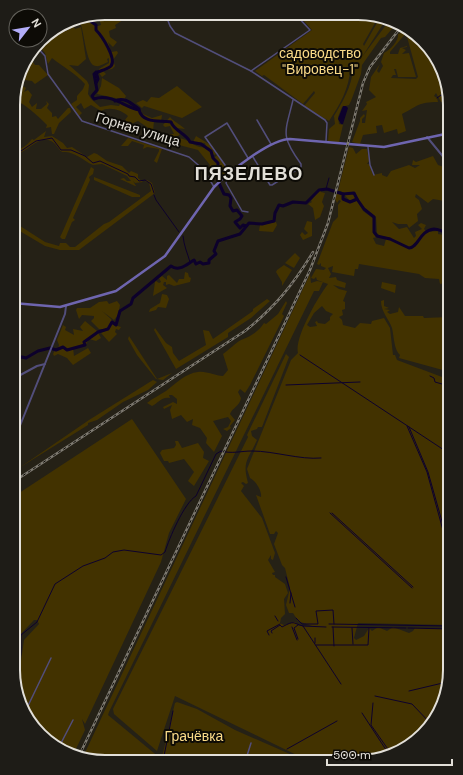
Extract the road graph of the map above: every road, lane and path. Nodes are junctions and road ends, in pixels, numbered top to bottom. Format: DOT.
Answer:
graph roads {
  1 [pos="168,20"];
  2 [pos="301,20"];
  3 [pos="40,50"];
  4 [pos="251,71"];
  5 [pos="293,100"];
  6 [pos="257,120"];
  7 [pos="443,134"];
  8 [pos="427,137"];
  9 [pos="286,139"];
  10 [pos="326,143"];
  11 [pos="271,144"];
  12 [pos="368,147"];
  13 [pos="443,156"];
  14 [pos="253,157"];
  15 [pos="249,160"];
  16 [pos="230,172"];
  17 [pos="374,175"];
  18 [pos="214,188"];
  19 [pos="248,212"];
  20 [pos="20,304"];
  21 [pos="66,306"];
  22 [pos="45,364"];
  23 [pos="20,375"];
  24 [pos="20,426"];
  25 [pos="51,658"];
  26 [pos="28,706"];
  27 [pos="73,720"];
  28 [pos="61,743"];
  29 [pos="251,743"];
  30 [pos="248,755"];
  1 -- 4 [label="street"];
  2 -- 4 [label="street"];
  3 -- 18 [label="street, Горная улица"];
  4 -- 5 [label="street"];
  5 -- 9 [label="street"];
  5 -- 10 [label="street"];
  6 -- 11 [label="street"];
  7 -- 8 [label="main road"];
  8 -- 12 [label="main road"];
  8 -- 13 [label="street"];
  9 -- 10 [label="main road"];
  9 -- 11 [label="main road"];
  9 -- 14 [label="street"];
  10 -- 12 [label="main road"];
  11 -- 14 [label="main road"];
  12 -- 17 [label="street"];
  14 -- 15 [label="main road"];
  15 -- 16 [label="main road"];
  15 -- 16 [label="street"];
  16 -- 18 [label="main road"];
  16 -- 19 [label="street"];
  18 -- 21 [label="main road"];
  20 -- 21 [label="main road"];
  21 -- 22 [label="street"];
  22 -- 23 [label="street"];
  22 -- 24 [label="street"];
  25 -- 26 [label="street"];
  27 -- 28 [label="street"];
  29 -- 30 [label="street"];
}
